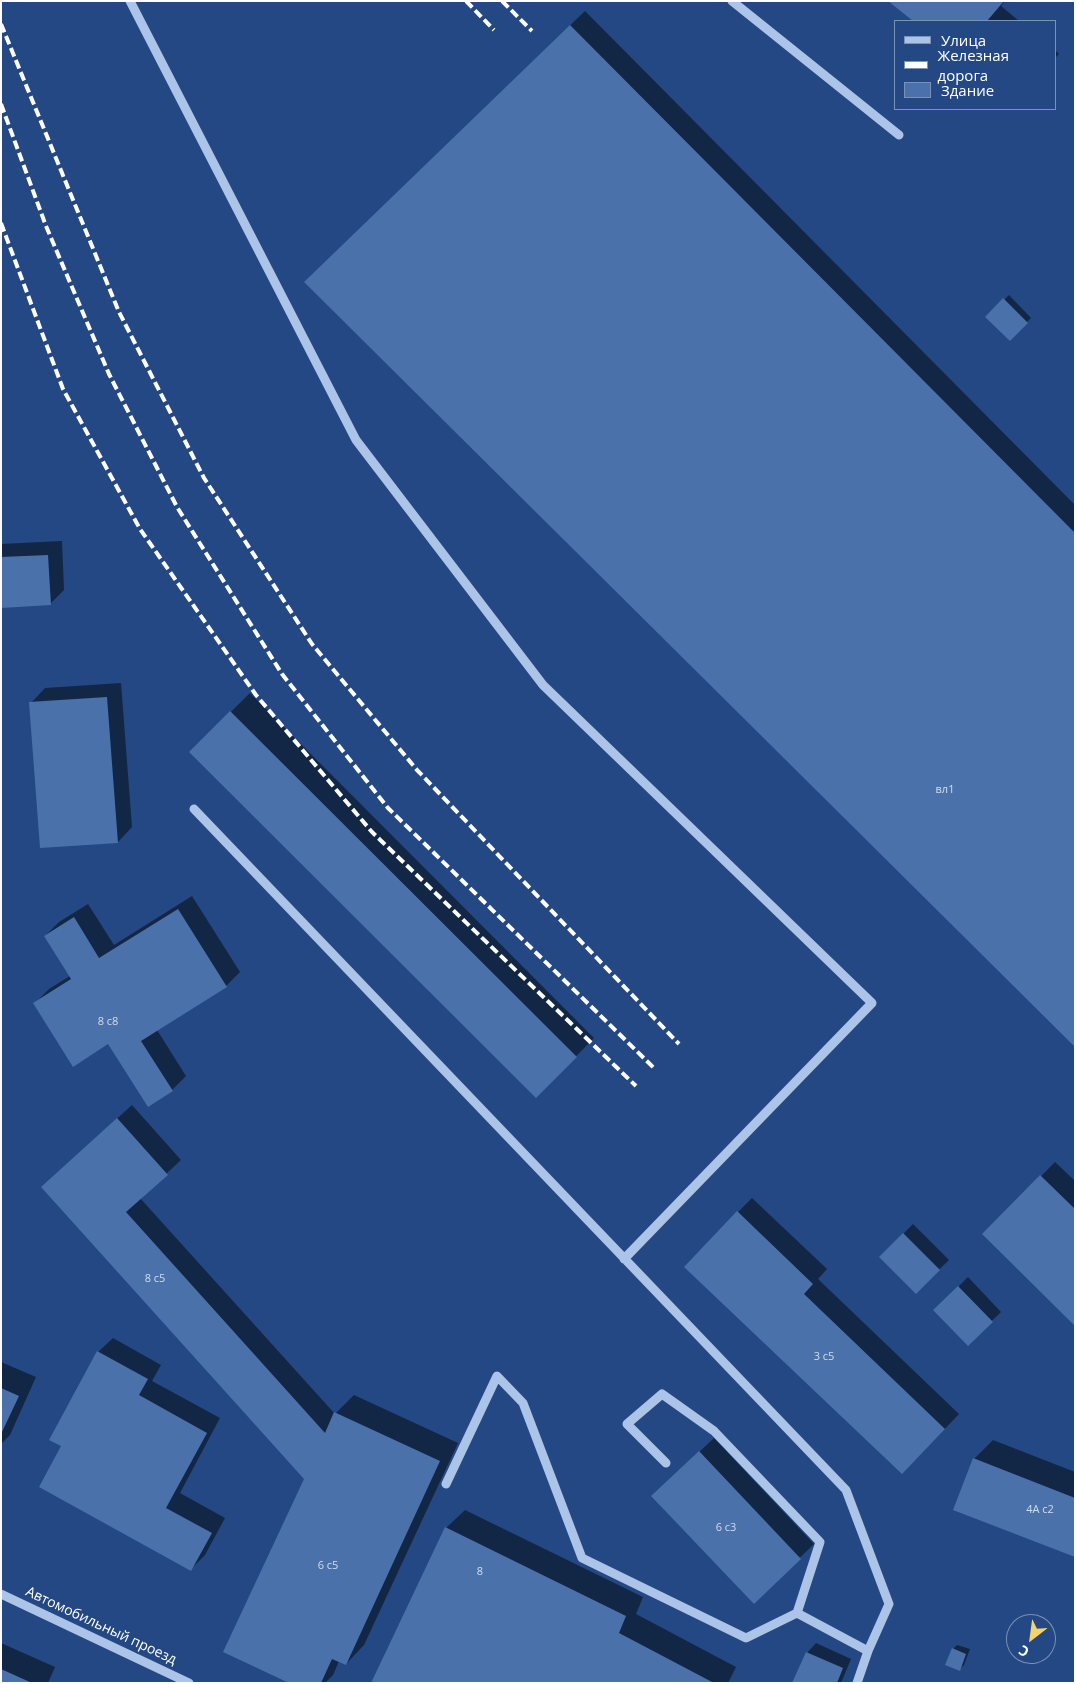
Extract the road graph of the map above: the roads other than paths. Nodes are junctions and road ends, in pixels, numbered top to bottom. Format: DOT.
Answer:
graph roads {
  1 [pos="130,1"];
  2 [pos="732,1"];
  3 [pos="899,135"];
  4 [pos="194,809"];
  5 [pos="624,1259"];
  6 [pos="666,1463"];
  7 [pos="446,1484"];
  8 [pos="1,1594"];
  9 [pos="797,1613"];
  10 [pos="868,1651"];
  11 [pos="189,1683"];
  12 [pos="857,1683"];
  1 -- 5 [label="street"];
  2 -- 3 [label="street"];
  4 -- 5 [label="street"];
  5 -- 10 [label="street"];
  6 -- 9 [label="street"];
  7 -- 9 [label="street"];
  8 -- 11 [label="street, Автомобильный проезд"];
  9 -- 10 [label="street"];
  10 -- 12 [label="street"];
}
